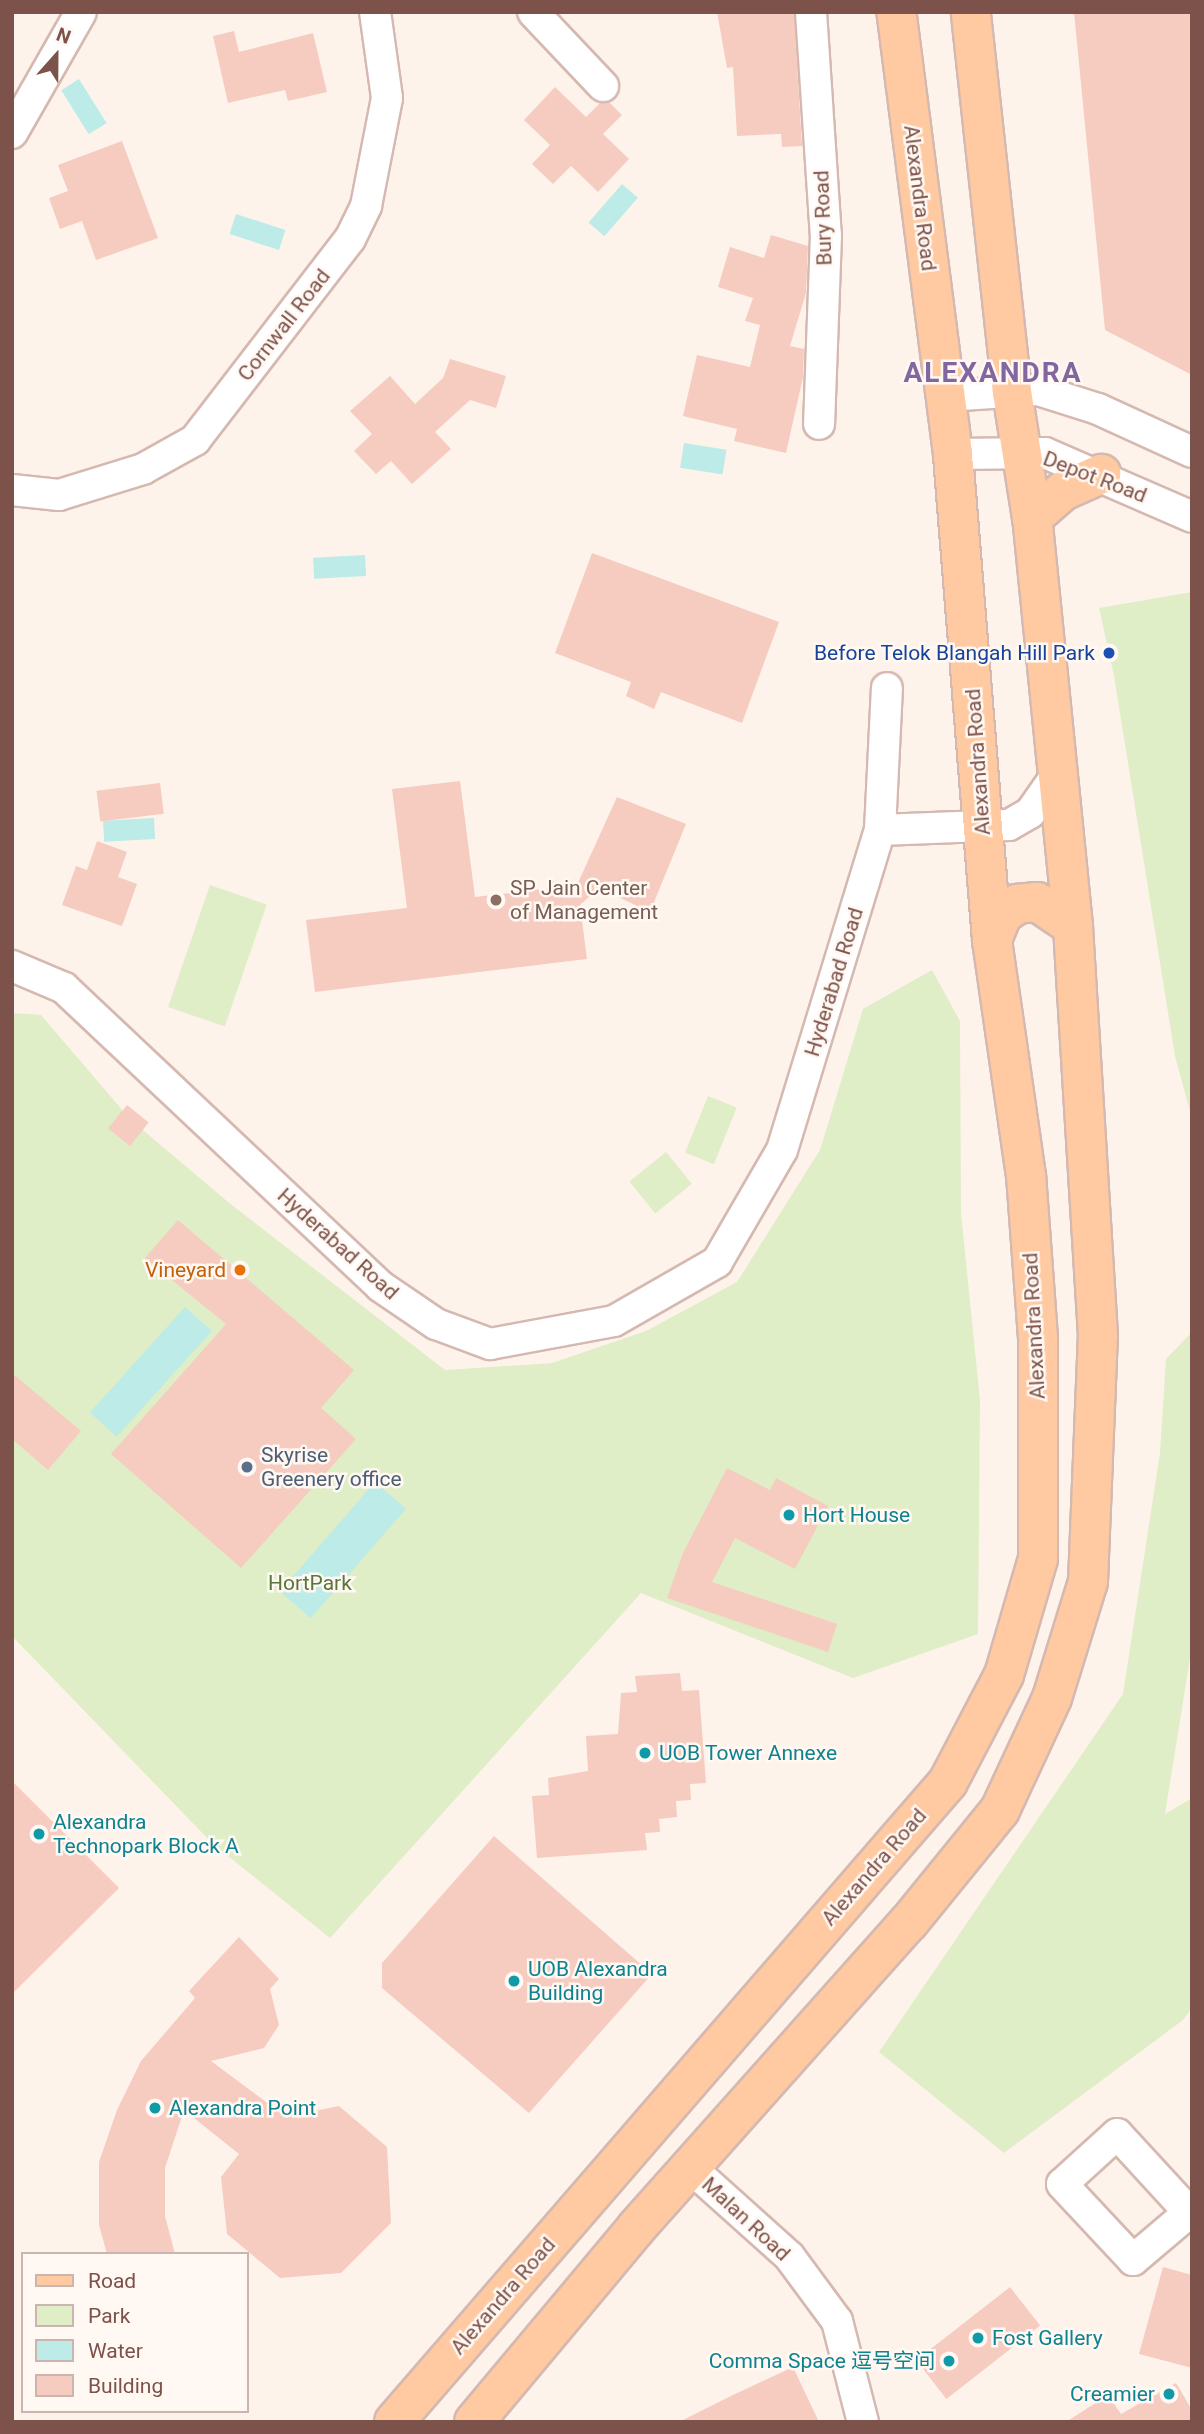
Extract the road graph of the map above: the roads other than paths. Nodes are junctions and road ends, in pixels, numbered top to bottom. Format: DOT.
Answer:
graph roads {
  1 [pos="81,12"];
  2 [pos="375,12"];
  3 [pos="533,12"];
  4 [pos="811,12"];
  5 [pos="896,12"];
  6 [pos="971,12"];
  7 [pos="603,86"];
  8 [pos="12,133"];
  9 [pos="1012,392"];
  10 [pos="946,396"];
  11 [pos="819,424"];
  12 [pos="1192,452"];
  13 [pos="1024,453"];
  14 [pos="953,454"];
  15 [pos="1101,474"];
  16 [pos="12,491"];
  17 [pos="1192,517"];
  18 [pos="1032,518"];
  19 [pos="887,688"];
  20 [pos="1058,772"];
  21 [pos="983,825"];
  22 [pos="880,830"];
  23 [pos="1073,926"];
  24 [pos="992,940"];
  25 [pos="12,966"];
  26 [pos="693,2170"];
  27 [pos="636,2228"];
  28 [pos="543,2250"];
  29 [pos="394,2422"];
  30 [pos="474,2422"];
  31 [pos="863,2422"];
  1 -- 8 [label="street"];
  2 -- 16 [label="street, Cornwall Road"];
  3 -- 7 [label="street"];
  4 -- 11 [label="street, Bury Road"];
  5 -- 10 [label="main road, Alexandra Road"];
  6 -- 9 [label="main road"];
  9 -- 10 [label="street"];
  9 -- 12 [label="street"];
  9 -- 13 [label="main road"];
  10 -- 14 [label="main road, Alexandra Road"];
  13 -- 14 [label="street, Depot Road"];
  13 -- 15 [label="street, Depot Road"];
  13 -- 18 [label="main road"];
  14 -- 21 [label="main road, Alexandra Road"];
  15 -- 17 [label="street, Depot Road"];
  15 -- 18 [label="main road"];
  18 -- 20 [label="main road"];
  19 -- 22 [label="street, Hyderabad Road"];
  20 -- 21 [label="street"];
  20 -- 23 [label="main road"];
  21 -- 22 [label="street"];
  21 -- 24 [label="main road, Alexandra Road"];
  22 -- 25 [label="street, Hyderabad Road"];
  23 -- 24 [label="main road"];
  23 -- 26 [label="main road"];
  24 -- 28 [label="main road, Alexandra Road"];
  26 -- 27 [label="main road"];
  26 -- 31 [label="street, Malan Road"];
  27 -- 28 [label="main road"];
  27 -- 30 [label="main road"];
  28 -- 29 [label="main road, Alexandra Road"];
}
